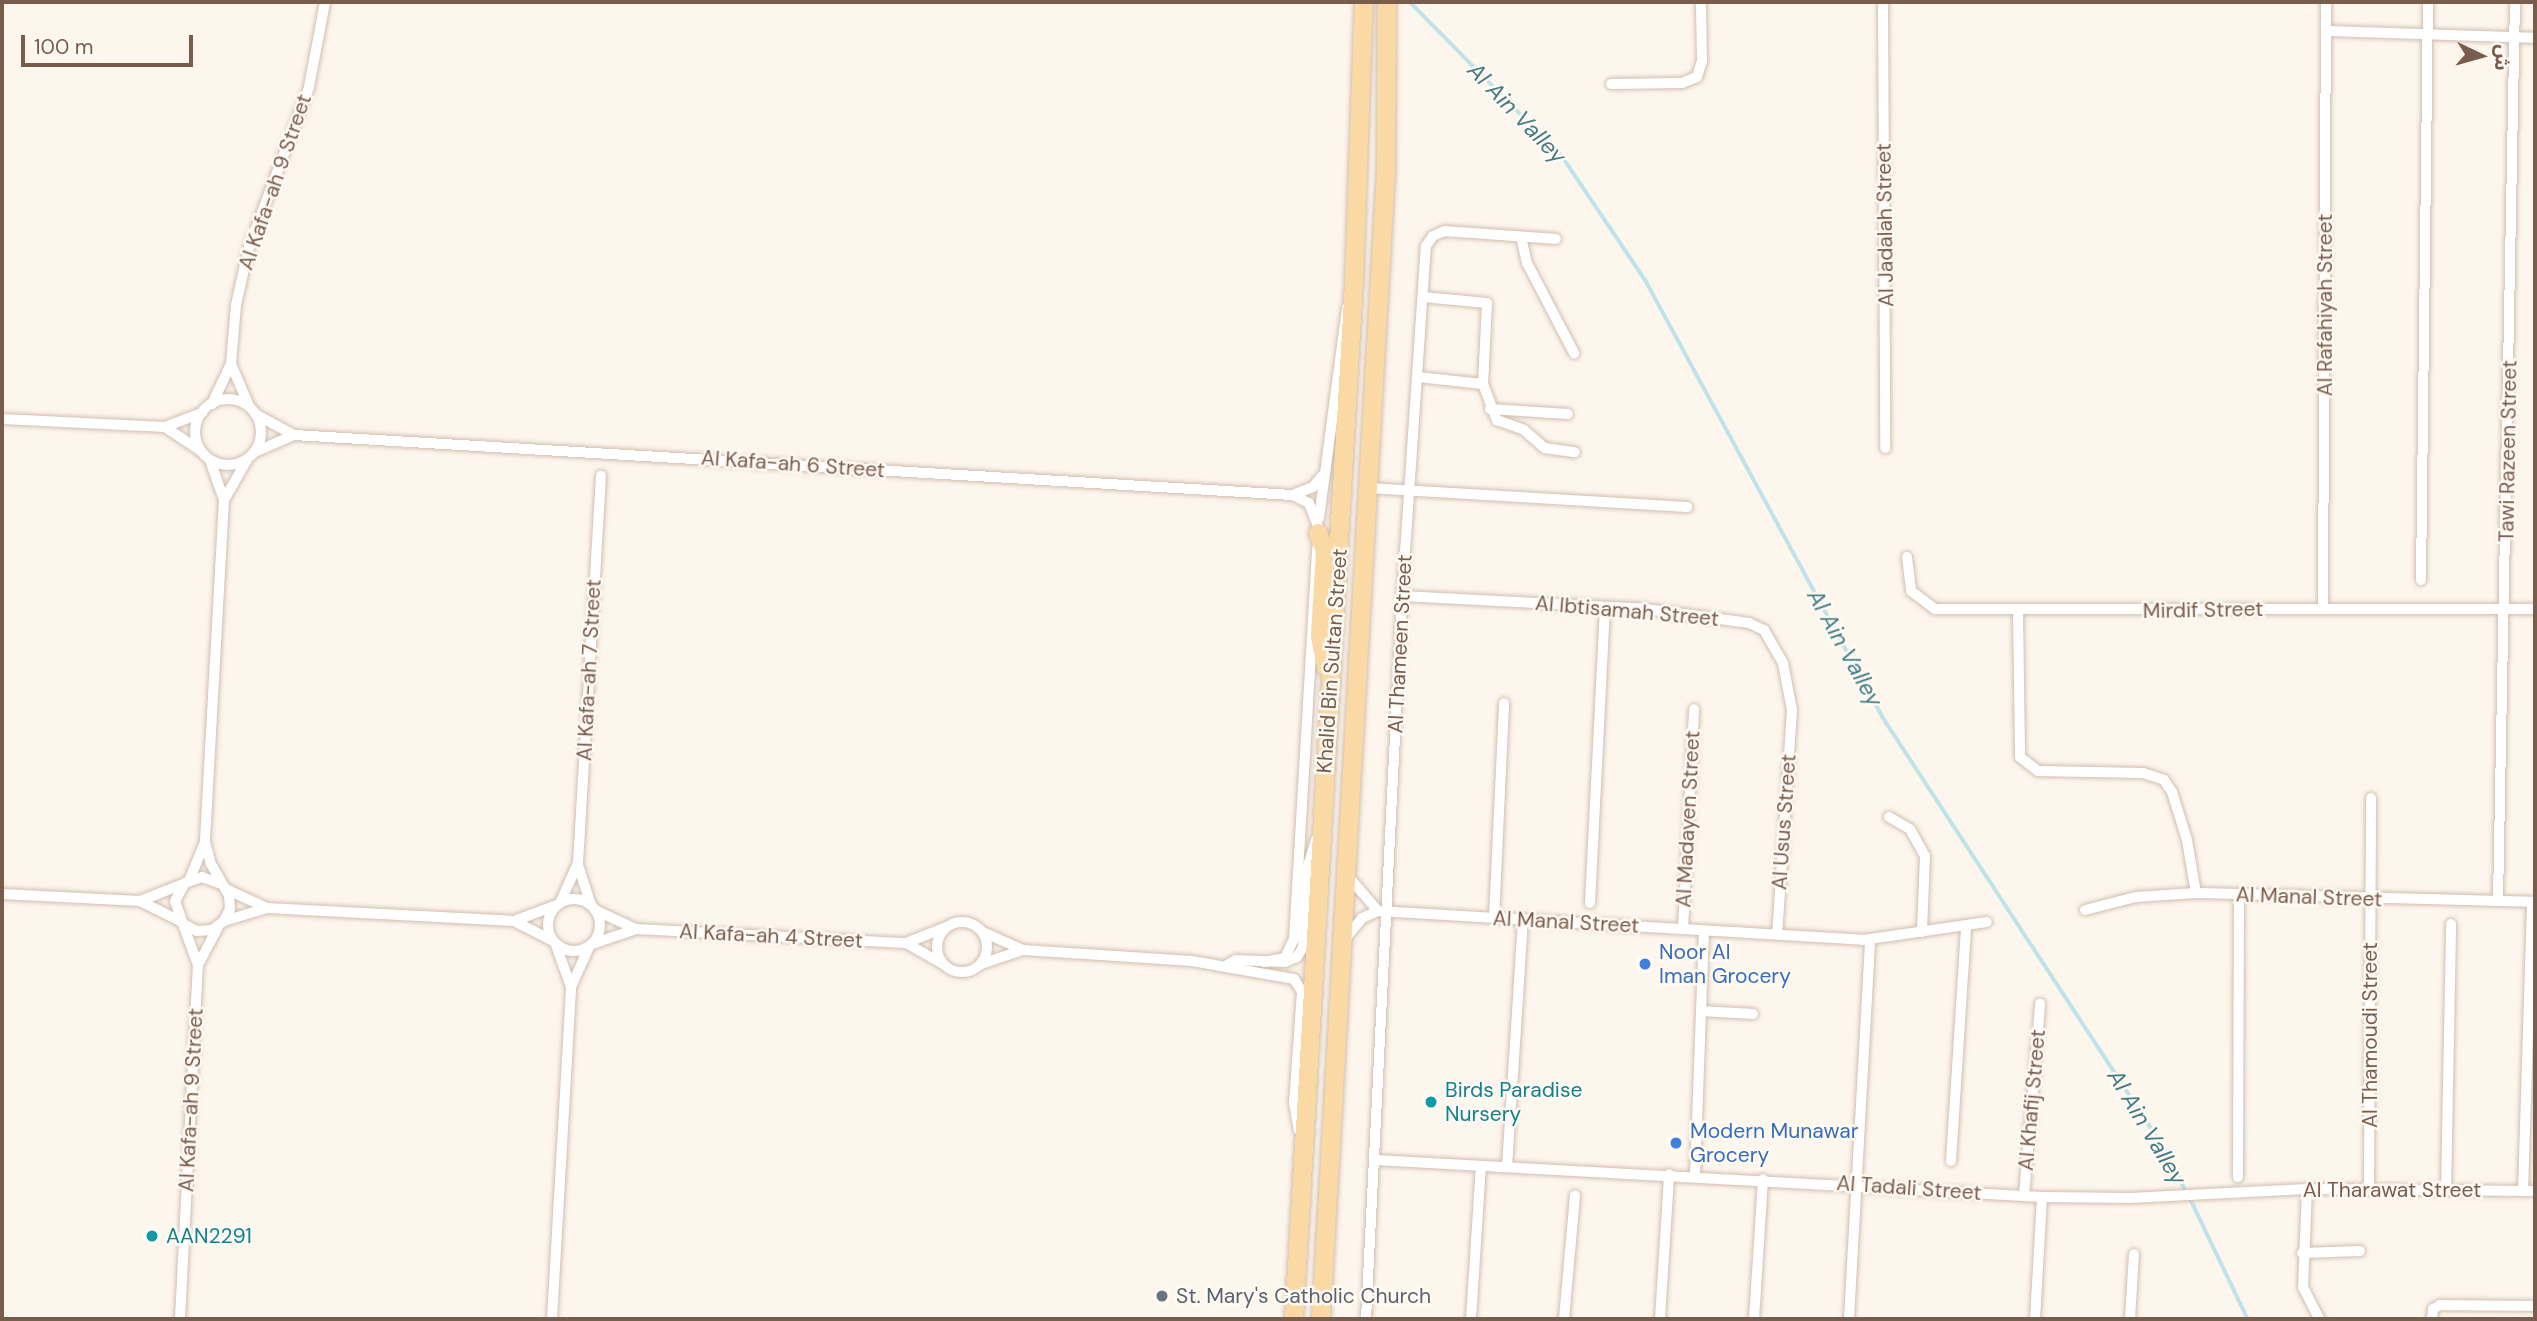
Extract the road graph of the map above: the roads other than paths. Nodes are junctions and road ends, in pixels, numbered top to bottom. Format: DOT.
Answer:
graph roads {
  1 [pos="325,2"];
  2 [pos="1361,2"];
  3 [pos="1387,2"];
  4 [pos="1393,2"];
  5 [pos="1701,2"];
  6 [pos="1883,2"];
  7 [pos="2326,2"];
  8 [pos="2428,2"];
  9 [pos="2515,2"];
  10 [pos="2326,31"];
  11 [pos="2428,34"];
  12 [pos="2515,37"];
  13 [pos="2535,37"];
  14 [pos="1389,60"];
  15 [pos="1611,84"];
  16 [pos="1521,237"];
  17 [pos="1556,239"];
  18 [pos="1354,282"];
  19 [pos="1423,297"];
  20 [pos="1574,353"];
  21 [pos="231,364"];
  22 [pos="1418,377"];
  23 [pos="1483,384"];
  24 [pos="212,404"];
  25 [pos="1490,409"];
  26 [pos="252,411"];
  27 [pos="202,413"];
  28 [pos="1568,414"];
  29 [pos="2,419"];
  30 [pos="165,427"];
  31 [pos="294,435"];
  32 [pos="1885,448"];
  33 [pos="201,451"];
  34 [pos="1575,452"];
  35 [pos="251,455"];
  36 [pos="210,460"];
  37 [pos="1324,471"];
  38 [pos="601,476"];
  39 [pos="1368,488"];
  40 [pos="1408,491"];
  41 [pos="1293,495"];
  42 [pos="224,500"];
  43 [pos="1687,507"];
  44 [pos="1318,529"];
  45 [pos="1907,557"];
  46 [pos="2421,580"];
  47 [pos="1402,596"];
  48 [pos="1605,607"];
  49 [pos="2323,608"];
  50 [pos="2505,608"];
  51 [pos="2535,609"];
  52 [pos="2018,611"];
  53 [pos="1331,696"];
  54 [pos="1504,703"];
  55 [pos="1694,709"];
  56 [pos="1791,710"];
  57 [pos="2371,798"];
  58 [pos="1323,816"];
  59 [pos="1889,817"];
  60 [pos="205,842"];
  61 [pos="578,863"];
  62 [pos="1346,873"];
  63 [pos="187,882"];
  64 [pos="223,887"];
  65 [pos="2196,892"];
  66 [pos="2,894"];
  67 [pos="2239,895"];
  68 [pos="2370,899"];
  69 [pos="141,901"];
  70 [pos="2498,901"];
  71 [pos="2534,902"];
  72 [pos="1590,903"];
  73 [pos="559,904"];
  74 [pos="267,908"];
  75 [pos="593,908"];
  76 [pos="2085,910"];
  77 [pos="1383,911"];
  78 [pos="1494,918"];
  79 [pos="1523,920"];
  80 [pos="514,921"];
  81 [pos="182,922"];
  82 [pos="1987,922"];
  83 [pos="221,924"];
  84 [pos="2451,924"];
  85 [pos="1966,926"];
  86 [pos="946,927"];
  87 [pos="636,929"];
  88 [pos="1683,929"];
  89 [pos="1704,930"];
  90 [pos="983,932"];
  91 [pos="1922,932"];
  92 [pos="1777,935"];
  93 [pos="1870,940"];
  94 [pos="1342,942"];
  95 [pos="554,943"];
  96 [pos="906,943"];
  97 [pos="590,945"];
  98 [pos="1023,950"];
  99 [pos="1264,962"];
  100 [pos="944,964"];
  101 [pos="981,964"];
  102 [pos="198,965"];
  103 [pos="1227,965"];
  104 [pos="571,987"];
  105 [pos="2040,1004"];
  106 [pos="1701,1011"];
  107 [pos="1752,1014"];
  108 [pos="1301,1138"];
  109 [pos="1375,1160"];
  110 [pos="1951,1161"];
  111 [pos="1481,1166"];
  112 [pos="1507,1167"];
  113 [pos="1669,1174"];
  114 [pos="1695,1176"];
  115 [pos="2238,1177"];
  116 [pos="1763,1179"];
  117 [pos="1856,1184"];
  118 [pos="2306,1189"];
  119 [pos="2369,1189"];
  120 [pos="2446,1190"];
  121 [pos="2523,1191"];
  122 [pos="2535,1191"];
  123 [pos="1575,1195"];
  124 [pos="2024,1196"];
  125 [pos="2042,1196"];
  126 [pos="2149,1197"];
  127 [pos="2360,1251"];
  128 [pos="2302,1253"];
  129 [pos="2134,1254"];
  130 [pos="1323,1292"];
  131 [pos="2514,1305"];
  132 [pos="2535,1306"];
  133 [pos="180,1319"];
  134 [pos="552,1319"];
  135 [pos="1292,1319"];
  136 [pos="1321,1319"];
  137 [pos="1327,1319"];
  138 [pos="1366,1319"];
  139 [pos="1471,1319"];
  140 [pos="1564,1319"];
  141 [pos="1660,1319"];
  142 [pos="1754,1319"];
  143 [pos="1849,1319"];
  144 [pos="2035,1319"];
  145 [pos="2130,1319"];
  146 [pos="2319,1319"];
  147 [pos="2432,1319"];
  148 [pos="2513,1319"];
  1 -- 21 [label="street, Al Kafa-ah 9 Street"];
  2 -- 18 [label="main road, Khalid Bin Sultan Street"];
  3 -- 14 [label="main road, Khalid Bin Sultan Street"];
  4 -- 14 [label="main road"];
  5 -- 15 [label="street"];
  6 -- 32 [label="street, Al Jadalah Street"];
  7 -- 10 [label="street, Al Rafahiyah Street"];
  8 -- 11 [label="street"];
  9 -- 12 [label="street, Tawi Razeen Street"];
  10 -- 11 [label="street"];
  10 -- 49 [label="street, Al Rafahiyah Street"];
  11 -- 12 [label="street"];
  11 -- 46 [label="street"];
  12 -- 13 [label="street"];
  12 -- 50 [label="street, Tawi Razeen Street"];
  14 -- 39 [label="main road, Khalid Bin Sultan Street"];
  16 -- 17 [label="street, Al Thameen Street"];
  16 -- 19 [label="street, Al Thameen Street"];
  16 -- 20 [label="street"];
  18 -- 37 [label="street"];
  18 -- 53 [label="main road, Khalid Bin Sultan Street"];
  19 -- 22 [label="street, Al Thameen Street"];
  19 -- 23 [label="street"];
  21 -- 24 [label="street, Al Kafa-ah 9 Street"];
  21 -- 26 [label="street, Al Kafa-ah 9 Street"];
  22 -- 23 [label="street"];
  22 -- 40 [label="street, Al Thameen Street"];
  23 -- 25 [label="street"];
  24 -- 26 [label="street"];
  24 -- 27 [label="street"];
  25 -- 28 [label="street"];
  25 -- 34 [label="street"];
  26 -- 31 [label="street, Al Kafa-ah 6 Street"];
  26 -- 35 [label="street"];
  27 -- 30 [label="street"];
  27 -- 33 [label="street"];
  29 -- 30 [label="street"];
  30 -- 33 [label="street"];
  31 -- 35 [label="street, Al Kafa-ah 6 Street"];
  31 -- 41 [label="street, Al Kafa-ah 6 Street"];
  33 -- 36 [label="street"];
  35 -- 36 [label="street"];
  35 -- 42 [label="street"];
  36 -- 42 [label="street"];
  37 -- 41 [label="street"];
  37 -- 44 [label="street"];
  38 -- 61 [label="street, Al Kafa-ah 7 Street"];
  39 -- 40 [label="street"];
  39 -- 62 [label="main road, Khalid Bin Sultan Street"];
  40 -- 43 [label="street"];
  40 -- 47 [label="street, Al Thameen Street"];
  41 -- 44 [label="street"];
  42 -- 60 [label="street"];
  44 -- 53 [label="main road"];
  44 -- 99 [label="street"];
  45 -- 52 [label="street, Mirdif Street"];
  47 -- 48 [label="street, Al Ibtisamah Street"];
  47 -- 77 [label="street, Al Thameen Street"];
  48 -- 56 [label="street, Al Ibtisamah Street"];
  48 -- 72 [label="street"];
  49 -- 50 [label="street, Mirdif Street"];
  49 -- 52 [label="street, Mirdif Street"];
  50 -- 51 [label="street, Mirdif Street"];
  50 -- 70 [label="street, Tawi Razeen Street"];
  52 -- 65 [label="street"];
  53 -- 58 [label="main road, Khalid Bin Sultan Street"];
  54 -- 78 [label="street"];
  55 -- 88 [label="street, Al Madayen Street"];
  56 -- 92 [label="street, Al Usus Street"];
  57 -- 68 [label="street, Al Thamoudi Street"];
  58 -- 99 [label="street"];
  58 -- 108 [label="main road, Khalid Bin Sultan Street"];
  59 -- 91 [label="street"];
  60 -- 63 [label="street"];
  60 -- 64 [label="street"];
  61 -- 73 [label="street, Al Kafa-ah 7 Street"];
  61 -- 75 [label="street, Al Kafa-ah 7 Street"];
  62 -- 77 [label="street"];
  62 -- 94 [label="main road, Khalid Bin Sultan Street"];
  63 -- 64 [label="street"];
  63 -- 69 [label="street"];
  63 -- 81 [label="street"];
  64 -- 74 [label="street"];
  64 -- 83 [label="street"];
  65 -- 67 [label="street, Al Manal Street"];
  65 -- 76 [label="street, Al Manal Street"];
  66 -- 69 [label="street"];
  67 -- 68 [label="street, Al Manal Street"];
  67 -- 115 [label="street"];
  68 -- 70 [label="street, Al Manal Street"];
  68 -- 119 [label="street, Al Thamoudi Street"];
  69 -- 81 [label="street"];
  70 -- 71 [label="street, Al Manal Street"];
  71 -- 121 [label="street"];
  73 -- 75 [label="street"];
  73 -- 80 [label="street"];
  73 -- 95 [label="street"];
  74 -- 80 [label="street"];
  74 -- 83 [label="street"];
  75 -- 87 [label="street, Al Kafa-ah 4 Street"];
  75 -- 97 [label="street"];
  77 -- 78 [label="street, Al Manal Street"];
  77 -- 94 [label="street"];
  77 -- 109 [label="street, Al Thameen Street"];
  78 -- 79 [label="street, Al Manal Street"];
  79 -- 88 [label="street, Al Manal Street"];
  79 -- 112 [label="street"];
  80 -- 95 [label="street"];
  81 -- 83 [label="street"];
  81 -- 102 [label="street, Al Kafa-ah 9 Street"];
  82 -- 85 [label="street, Al Manal Street"];
  83 -- 102 [label="street, Al Kafa-ah 9 Street"];
  84 -- 120 [label="street"];
  85 -- 91 [label="street, Al Manal Street"];
  85 -- 110 [label="street"];
  86 -- 90 [label="street"];
  86 -- 96 [label="street, Al Kafa-ah 4 Street"];
  86 -- 100 [label="street"];
  87 -- 96 [label="street, Al Kafa-ah 4 Street"];
  87 -- 97 [label="street, Al Kafa-ah 4 Street"];
  88 -- 89 [label="street, Al Manal Street"];
  89 -- 92 [label="street, Al Manal Street"];
  89 -- 106 [label="street"];
  90 -- 98 [label="street"];
  90 -- 101 [label="street"];
  91 -- 93 [label="street, Al Manal Street"];
  92 -- 93 [label="street, Al Manal Street"];
  93 -- 117 [label="street"];
  94 -- 130 [label="main road, Khalid Bin Sultan Street"];
  95 -- 97 [label="street"];
  95 -- 104 [label="street"];
  96 -- 100 [label="street, Al Kafa-ah 4 Street"];
  97 -- 104 [label="street"];
  98 -- 101 [label="street"];
  98 -- 103 [label="street"];
  99 -- 103 [label="street"];
  100 -- 101 [label="street"];
  102 -- 133 [label="street, Al Kafa-ah 9 Street"];
  103 -- 108 [label="street"];
  104 -- 134 [label="street"];
  105 -- 124 [label="street, Al Khafij Street"];
  106 -- 107 [label="street"];
  106 -- 114 [label="street"];
  108 -- 135 [label="main road, Khalid Bin Sultan Street"];
  109 -- 111 [label="street, Al Tadali Street"];
  109 -- 138 [label="street, Al Thameen Street"];
  111 -- 112 [label="street, Al Tadali Street"];
  111 -- 139 [label="street"];
  112 -- 113 [label="street, Al Tadali Street"];
  113 -- 114 [label="street, Al Tadali Street"];
  113 -- 141 [label="street"];
  114 -- 116 [label="street, Al Tadali Street"];
  116 -- 117 [label="street, Al Tadali Street"];
  116 -- 142 [label="street"];
  117 -- 124 [label="street, Al Tadali Street"];
  117 -- 143 [label="street"];
  118 -- 119 [label="street, Al Tharawat Street"];
  118 -- 126 [label="street, Al Tharawat Street"];
  118 -- 128 [label="street"];
  119 -- 120 [label="street, Al Tharawat Street"];
  120 -- 121 [label="street, Al Tharawat Street"];
  121 -- 122 [label="street, Al Tharawat Street"];
  123 -- 140 [label="street"];
  124 -- 125 [label="street, Al Tadali Street"];
  125 -- 126 [label="street, Al Tadali Street"];
  125 -- 144 [label="street"];
  127 -- 128 [label="street"];
  128 -- 146 [label="street"];
  129 -- 145 [label="street"];
  130 -- 136 [label="main road, Khalid Bin Sultan Street"];
  130 -- 137 [label="main road"];
  131 -- 132 [label="street"];
  131 -- 147 [label="street"];
  131 -- 148 [label="street"];
}
